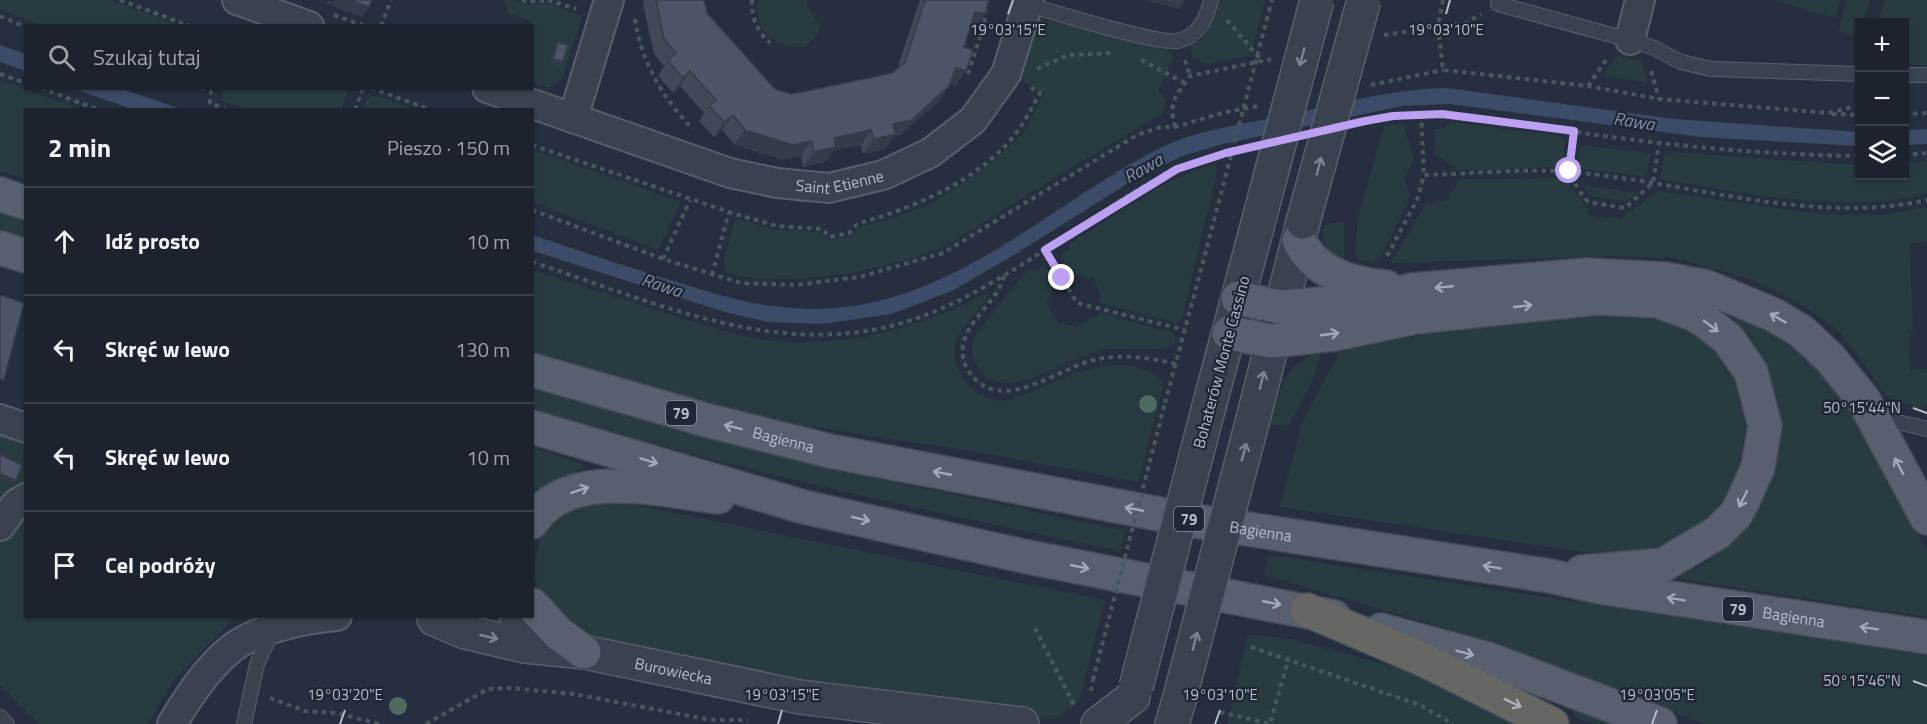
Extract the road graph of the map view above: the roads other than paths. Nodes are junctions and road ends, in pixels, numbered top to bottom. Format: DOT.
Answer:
graph roads {
  1 [pos="237,0"];
  2 [pos="1317,0"];
  3 [pos="1364,0"];
  4 [pos="1640,0"];
  5 [pos="1211,1"];
  6 [pos="1029,3"];
  7 [pos="1498,4"];
  8 [pos="622,6"];
  9 [pos="303,24"];
  10 [pos="1630,40"];
  11 [pos="1855,74"];
  12 [pos="1909,75"];
  13 [pos="1927,75"];
  14 [pos="493,90"];
  15 [pos="573,118"];
  16 [pos="0,195"];
  17 [pos="24,202"];
  18 [pos="1301,231"];
  19 [pos="0,248"];
  20 [pos="24,255"];
  21 [pos="1412,290"];
  22 [pos="1238,298"];
  23 [pos="1280,307"];
  24 [pos="1229,333"];
  25 [pos="1272,341"];
  26 [pos="534,371"];
  27 [pos="1873,416"];
  28 [pos="0,419"];
  29 [pos="24,427"];
  30 [pos="534,428"];
  31 [pos="1927,429"];
  32 [pos="24,499"];
  33 [pos="1923,502"];
  34 [pos="804,507"];
  35 [pos="534,520"];
  36 [pos="0,526"];
  37 [pos="1550,576"];
  38 [pos="534,607"];
  39 [pos="1307,610"];
  40 [pos="312,618"];
  41 [pos="431,618"];
  42 [pos="519,618"];
  43 [pos="274,622"];
  44 [pos="1927,637"];
  45 [pos="584,652"];
  46 [pos="800,696"];
  47 [pos="1131,703"];
  48 [pos="1177,711"];
  49 [pos="1086,716"];
  50 [pos="0,717"];
  51 [pos="7,724"];
  52 [pos="172,724"];
  53 [pos="244,724"];
  54 [pos="887,724"];
  55 [pos="1022,724"];
  56 [pos="1552,724"];
  57 [pos="1660,724"];
  1 -- 9 [label="street"];
  2 -- 22 [label="street, Bohaterów Monte Cassino, one-way, bridge"];
  18 -- 3 [label="street, one-way, bridge"];
  4 -- 10 [label="street"];
  5 -- 6 [label="lane"];
  6 -- 15 [label="street, Saint Etienne"];
  7 -- 10 [label="lane"];
  8 -- 15 [label="street"];
  10 -- 11 [label="lane"];
  12 -- 13 [label="lane"];
  14 -- 15 [label="street, Saint Etienne"];
  16 -- 17 [label="main road"];
  18 -- 21 [label="main road"];
  18 -- 23 [label="street"];
  19 -- 20 [label="main road"];
  21 -- 23 [label="main road"];
  27 -- 21 [label="main road, one-way"];
  22 -- 23 [label="main road"];
  22 -- 24 [label="street, Bohaterów Monte Cassino"];
  23 -- 25 [label="street"];
  24 -- 25 [label="main road"];
  24 -- 47 [label="street, Bohaterów Monte Cassino, bridge"];
  25 -- 37 [label="main road, one-way"];
  48 -- 25 [label="street, one-way, bridge"];
  37 -- 26 [label="main road, Bagienna / 79, one-way"];
  27 -- 31 [label="lane"];
  33 -- 27 [label="main road, one-way"];
  28 -- 29 [label="street"];
  30 -- 34 [label="main road, one-way"];
  32 -- 36 [label="street"];
  35 -- 34 [label="main road, one-way"];
  34 -- 39 [label="main road, one-way"];
  44 -- 37 [label="main road, Bagienna / 79, one-way"];
  38 -- 45 [label="main road"];
  39 -- 56 [label="highway, one-way"];
  39 -- 57 [label="main road, one-way"];
  40 -- 43 [label="street"];
  41 -- 45 [label="street, Burowiecka, one-way"];
  42 -- 45 [label="street, Burowiecka"];
  43 -- 52 [label="street"];
  43 -- 53 [label="lane"];
  45 -- 46 [label="street, Burowiecka"];
  46 -- 54 [label="street, Burowiecka"];
  46 -- 55 [label="street, Burowiecka"];
  47 -- 49 [label="street"];
  50 -- 51 [label="lane"];
}
